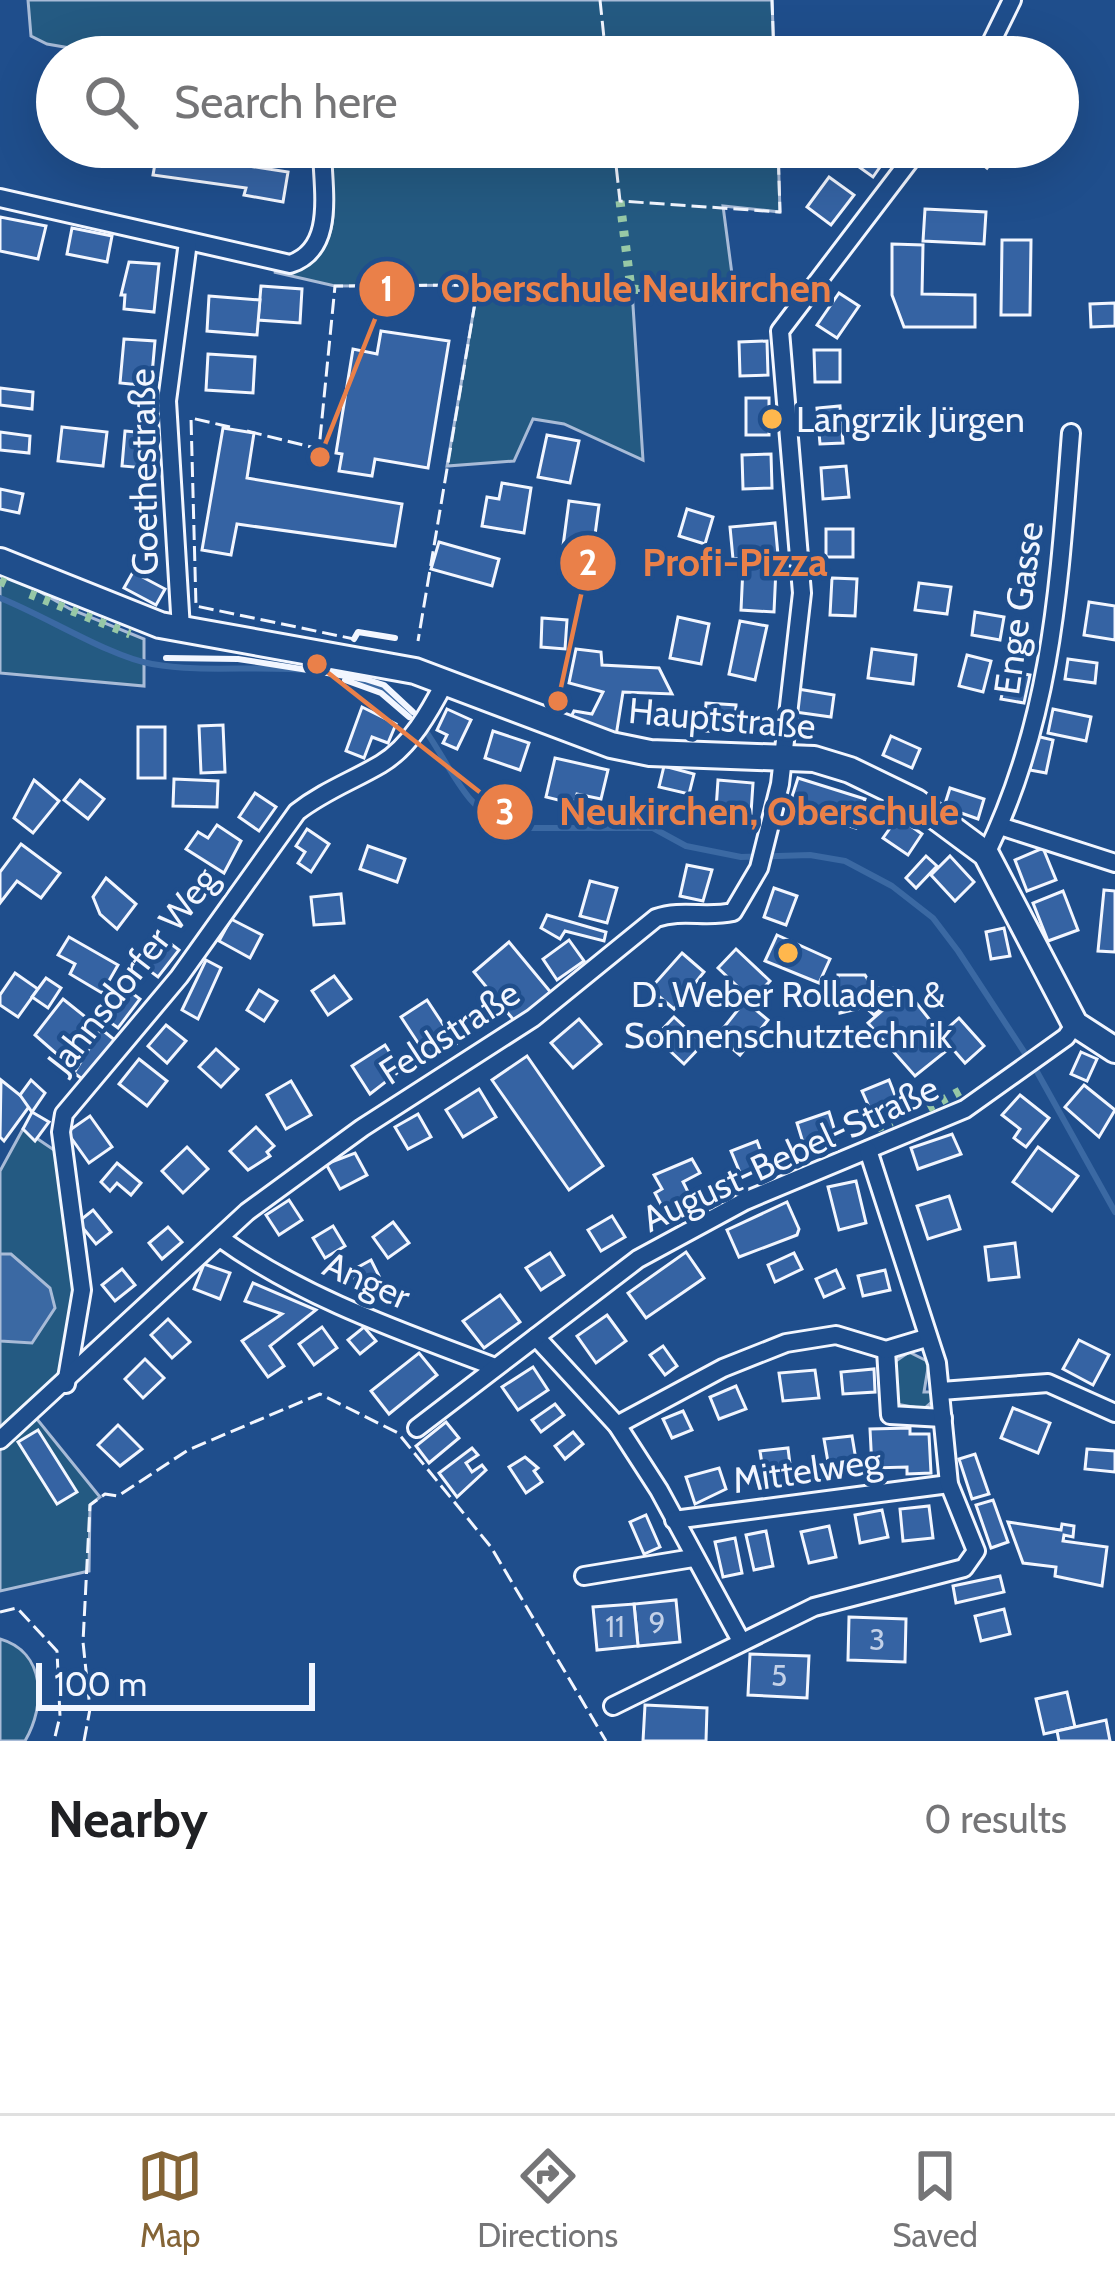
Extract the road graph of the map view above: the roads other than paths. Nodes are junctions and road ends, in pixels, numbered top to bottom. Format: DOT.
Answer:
graph roads {
  1 [pos="1012,0"];
  2 [pos="994,36"];
  3 [pos="322,168"];
  4 [pos="904,168"];
  5 [pos="0,198"];
  6 [pos="188,242"];
  7 [pos="1071,433"];
  8 [pos="0,561"];
  9 [pos="181,629"];
  10 [pos="445,682"];
  11 [pos="786,756"];
  12 [pos="1000,826"];
  13 [pos="986,854"];
  14 [pos="1115,863"];
  15 [pos="1075,1024"];
  16 [pos="1115,1050"];
  17 [pos="868,1150"];
  18 [pos="220,1238"];
  19 [pos="536,1337"];
  20 [pos="926,1338"];
  21 [pos="886,1350"];
  22 [pos="495,1367"];
  23 [pos="66,1384"];
  24 [pos="941,1391"];
  25 [pos="1115,1413"];
  26 [pos="943,1418"];
  27 [pos="617,1425"];
  28 [pos="417,1428"];
  29 [pos="0,1440"];
  30 [pos="949,1484"];
  31 [pos="674,1520"];
  32 [pos="693,1558"];
  33 [pos="584,1576"];
  34 [pos="741,1642"];
  35 [pos="613,1706"];
  1 -- 2 [label="street"];
  3 -- 6 [label="street"];
  4 -- 11 [label="street, Feldstraße"];
  5 -- 6 [label="street"];
  6 -- 9 [label="street, Goethestraße"];
  7 -- 12 [label="street, Enge Gasse"];
  8 -- 9 [label="main road, Hauptstraße"];
  9 -- 10 [label="main road, Hauptstraße"];
  10 -- 11 [label="main road, Hauptstraße"];
  10 -- 23 [label="street, Jahnsdorfer Weg"];
  11 -- 13 [label="main road, Hauptstraße"];
  11 -- 18 [label="street, Feldstraße"];
  12 -- 13 [label="street, Enge Gasse"];
  12 -- 14 [label="street"];
  13 -- 15 [label="main road, Hauptstraße"];
  15 -- 16 [label="main road, Hauptstraße"];
  15 -- 17 [label="street, August-Bebel-Straße"];
  17 -- 19 [label="street, August-Bebel-Straße"];
  17 -- 20 [label="street"];
  18 -- 22 [label="street, Anger"];
  18 -- 23 [label="street, Feldstraße"];
  19 -- 22 [label="street, August-Bebel-Straße"];
  19 -- 27 [label="street"];
  20 -- 21 [label="street"];
  20 -- 24 [label="street"];
  21 -- 26 [label="street"];
  21 -- 27 [label="street"];
  22 -- 28 [label="street, August-Bebel-Straße"];
  23 -- 29 [label="street, Feldstraße"];
  24 -- 25 [label="street"];
  24 -- 26 [label="street"];
  26 -- 30 [label="street"];
  27 -- 31 [label="street"];
  30 -- 31 [label="street, Mittelweg"];
  30 -- 34 [label="street"];
  31 -- 32 [label="street"];
  32 -- 33 [label="street"];
  32 -- 34 [label="street"];
  34 -- 35 [label="street"];
}
